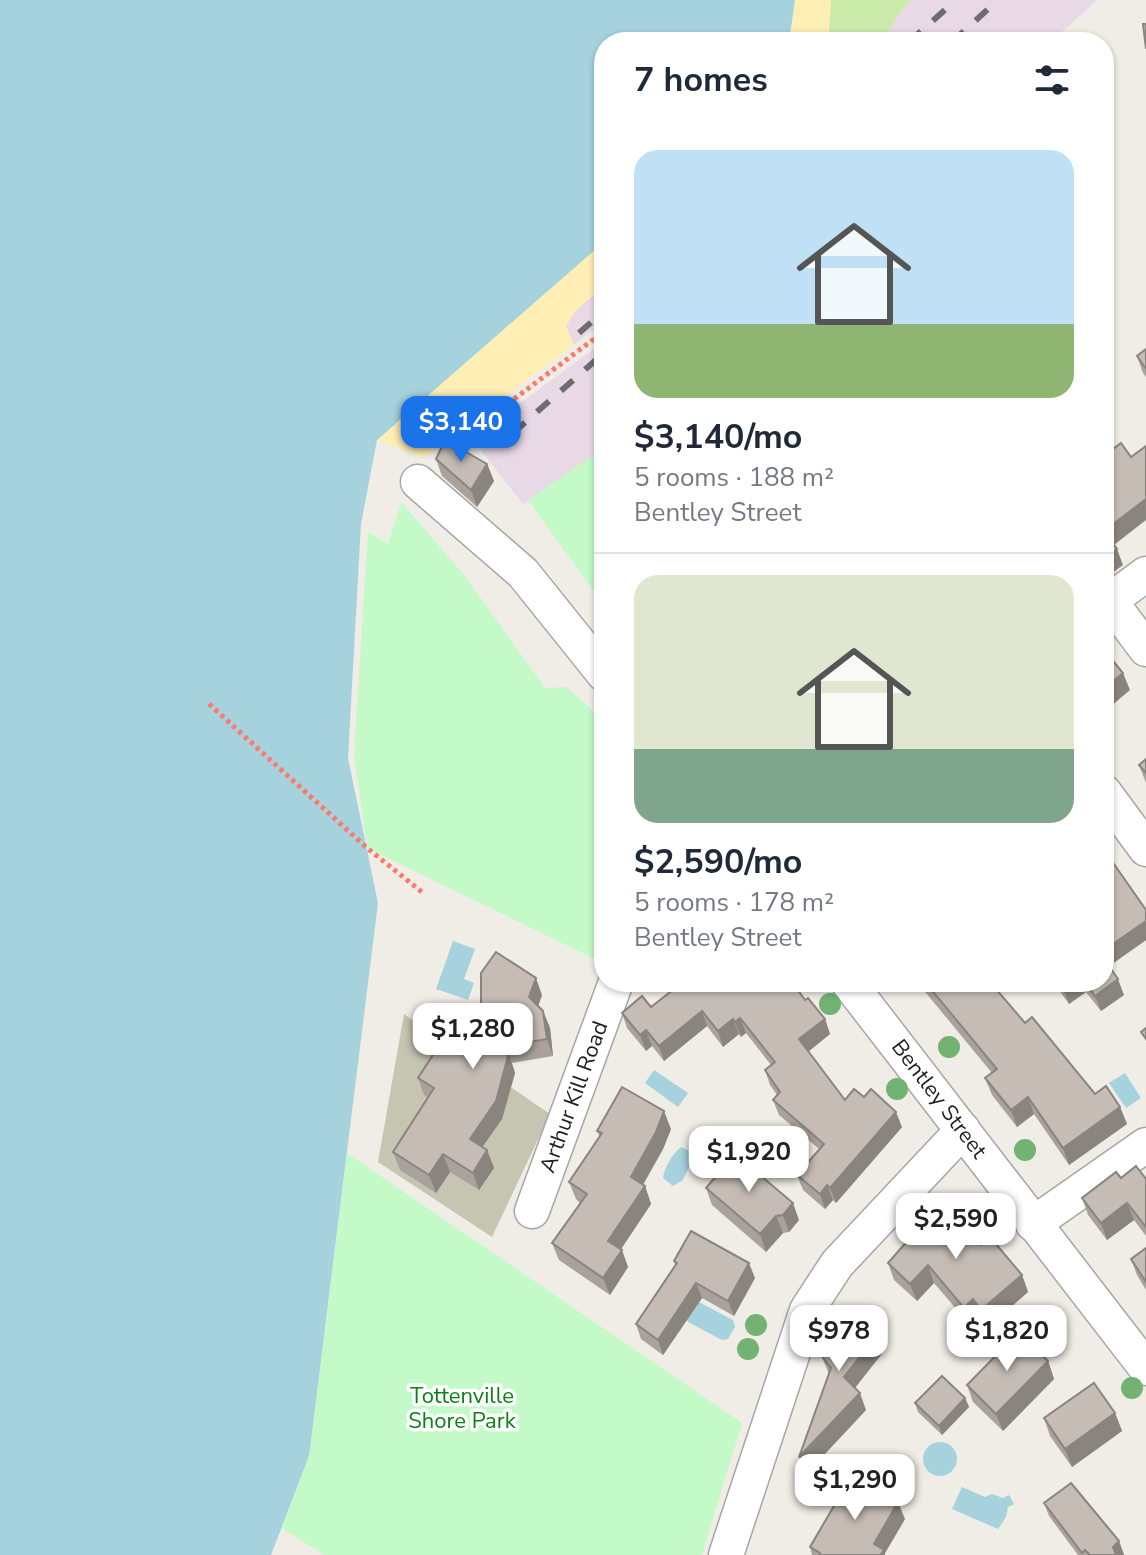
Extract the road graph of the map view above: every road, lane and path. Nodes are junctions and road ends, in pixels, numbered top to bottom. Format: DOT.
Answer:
graph roads {
  1 [pos="594,339"];
  2 [pos="418,482"];
  3 [pos="1146,574"];
  4 [pos="1114,598"];
  5 [pos="1114,611"];
  6 [pos="1146,649"];
  7 [pos="594,662"];
  8 [pos="209,704"];
  9 [pos="1114,806"];
  10 [pos="1146,849"];
  11 [pos="422,892"];
  12 [pos="612,992"];
  13 [pos="856,992"];
  14 [pos="963,1130"];
  15 [pos="1146,1145"];
  16 [pos="532,1211"];
  17 [pos="1033,1224"];
  18 [pos="1146,1368"];
  19 [pos="726,1555"];
  1 -- 2 [label="path"];
  2 -- 7 [label="street"];
  3 -- 4 [label="street"];
  5 -- 6 [label="street"];
  8 -- 11 [label="path"];
  9 -- 10 [label="street"];
  12 -- 16 [label="street, Arthur Kill Road"];
  13 -- 14 [label="street, Bentley Street"];
  14 -- 17 [label="street, Bentley Street"];
  14 -- 19 [label="street"];
  15 -- 17 [label="street"];
  17 -- 18 [label="street, Bentley Street"];
}
